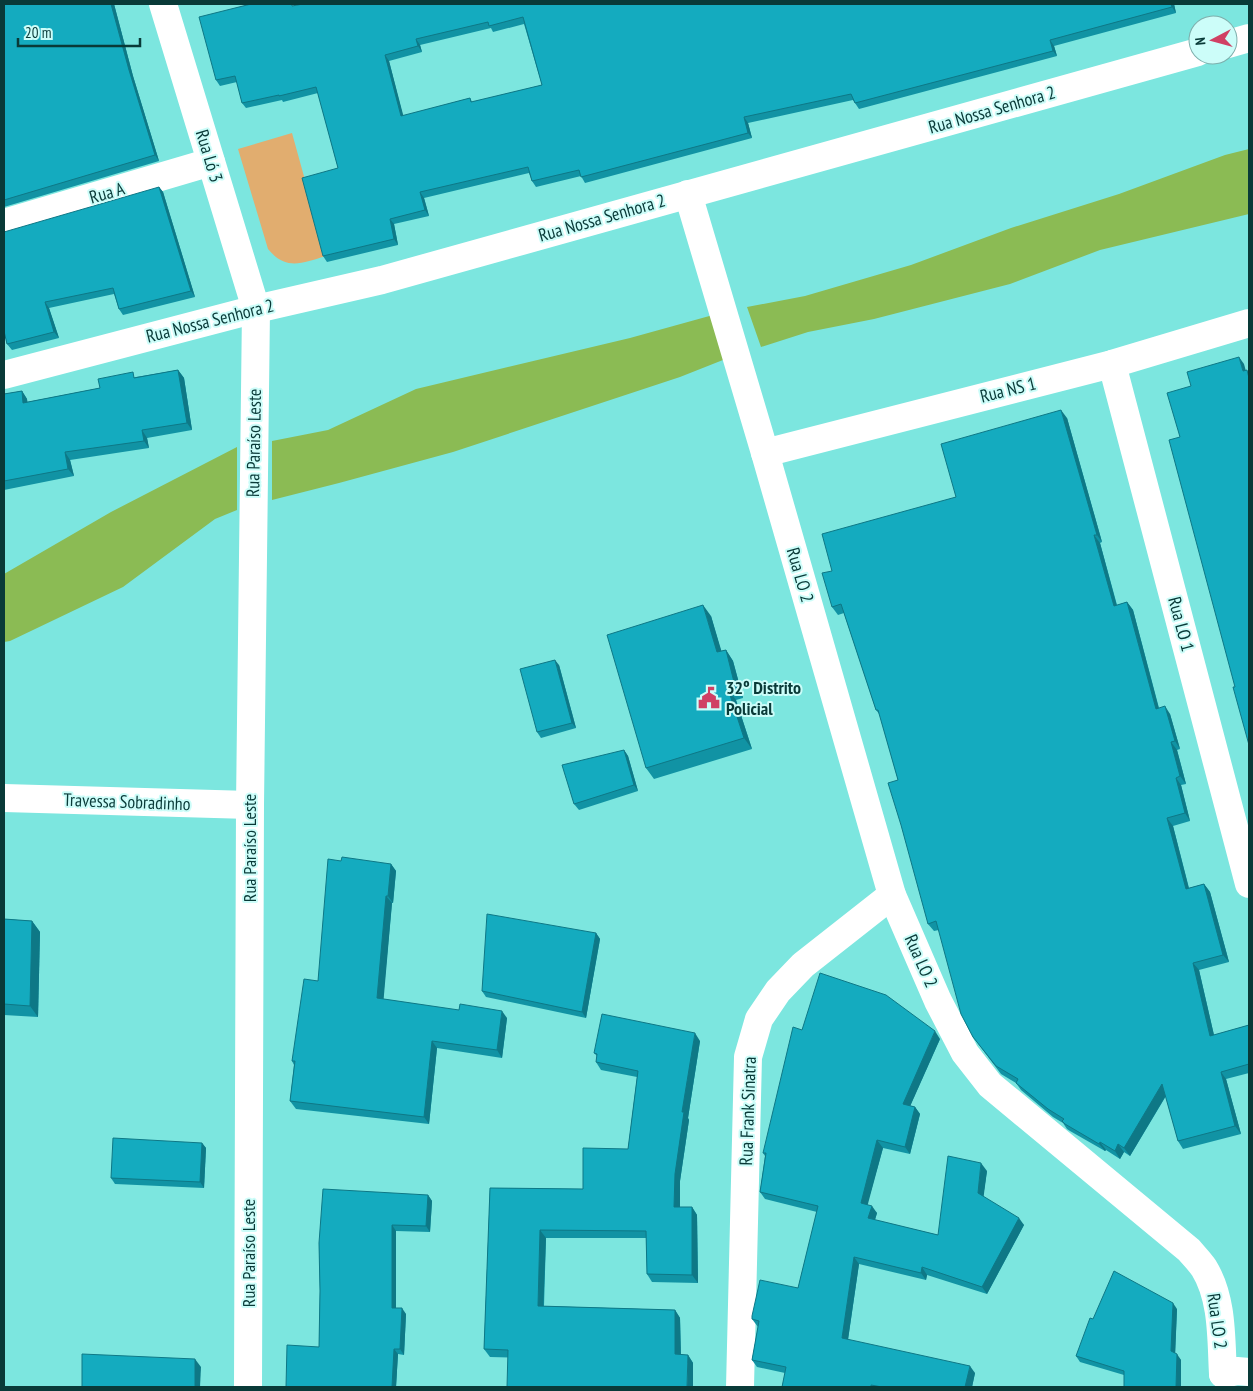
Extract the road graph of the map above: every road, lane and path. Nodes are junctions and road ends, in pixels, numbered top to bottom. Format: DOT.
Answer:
graph roads {
  1 [pos="163,4"];
  2 [pos="1188,55"];
  3 [pos="211,162"];
  4 [pos="688,194"];
  5 [pos="4,223"];
  6 [pos="256,309"];
  7 [pos="1249,324"];
  8 [pos="1112,364"];
  9 [pos="4,375"];
  10 [pos="765,453"];
  11 [pos="4,798"];
  12 [pos="250,805"];
  13 [pos="1249,884"];
  14 [pos="892,895"];
  15 [pos="1228,1378"];
  16 [pos="248,1387"];
  17 [pos="740,1387"];
  1 -- 3 [label="street, Rua Ló 3"];
  2 -- 4 [label="street, Rua Nossa Senhora 2"];
  3 -- 5 [label="street, Rua A"];
  3 -- 6 [label="street, Rua Ló 3"];
  4 -- 6 [label="street, Rua Nossa Senhora 2"];
  4 -- 10 [label="street, Rua LO 2"];
  6 -- 9 [label="street, Rua Nossa Senhora 2"];
  6 -- 12 [label="street, Rua Paraíso Leste"];
  7 -- 8 [label="street, Rua NS 1"];
  8 -- 10 [label="street, Rua NS 1"];
  8 -- 13 [label="street, Rua LO 1"];
  10 -- 14 [label="street, Rua LO 2"];
  11 -- 12 [label="street, Travessa Sobradinho"];
  12 -- 16 [label="street, Rua Paraíso Leste"];
  14 -- 15 [label="street, Rua LO 2"];
  14 -- 17 [label="street, Rua Frank Sinatra"];
}
